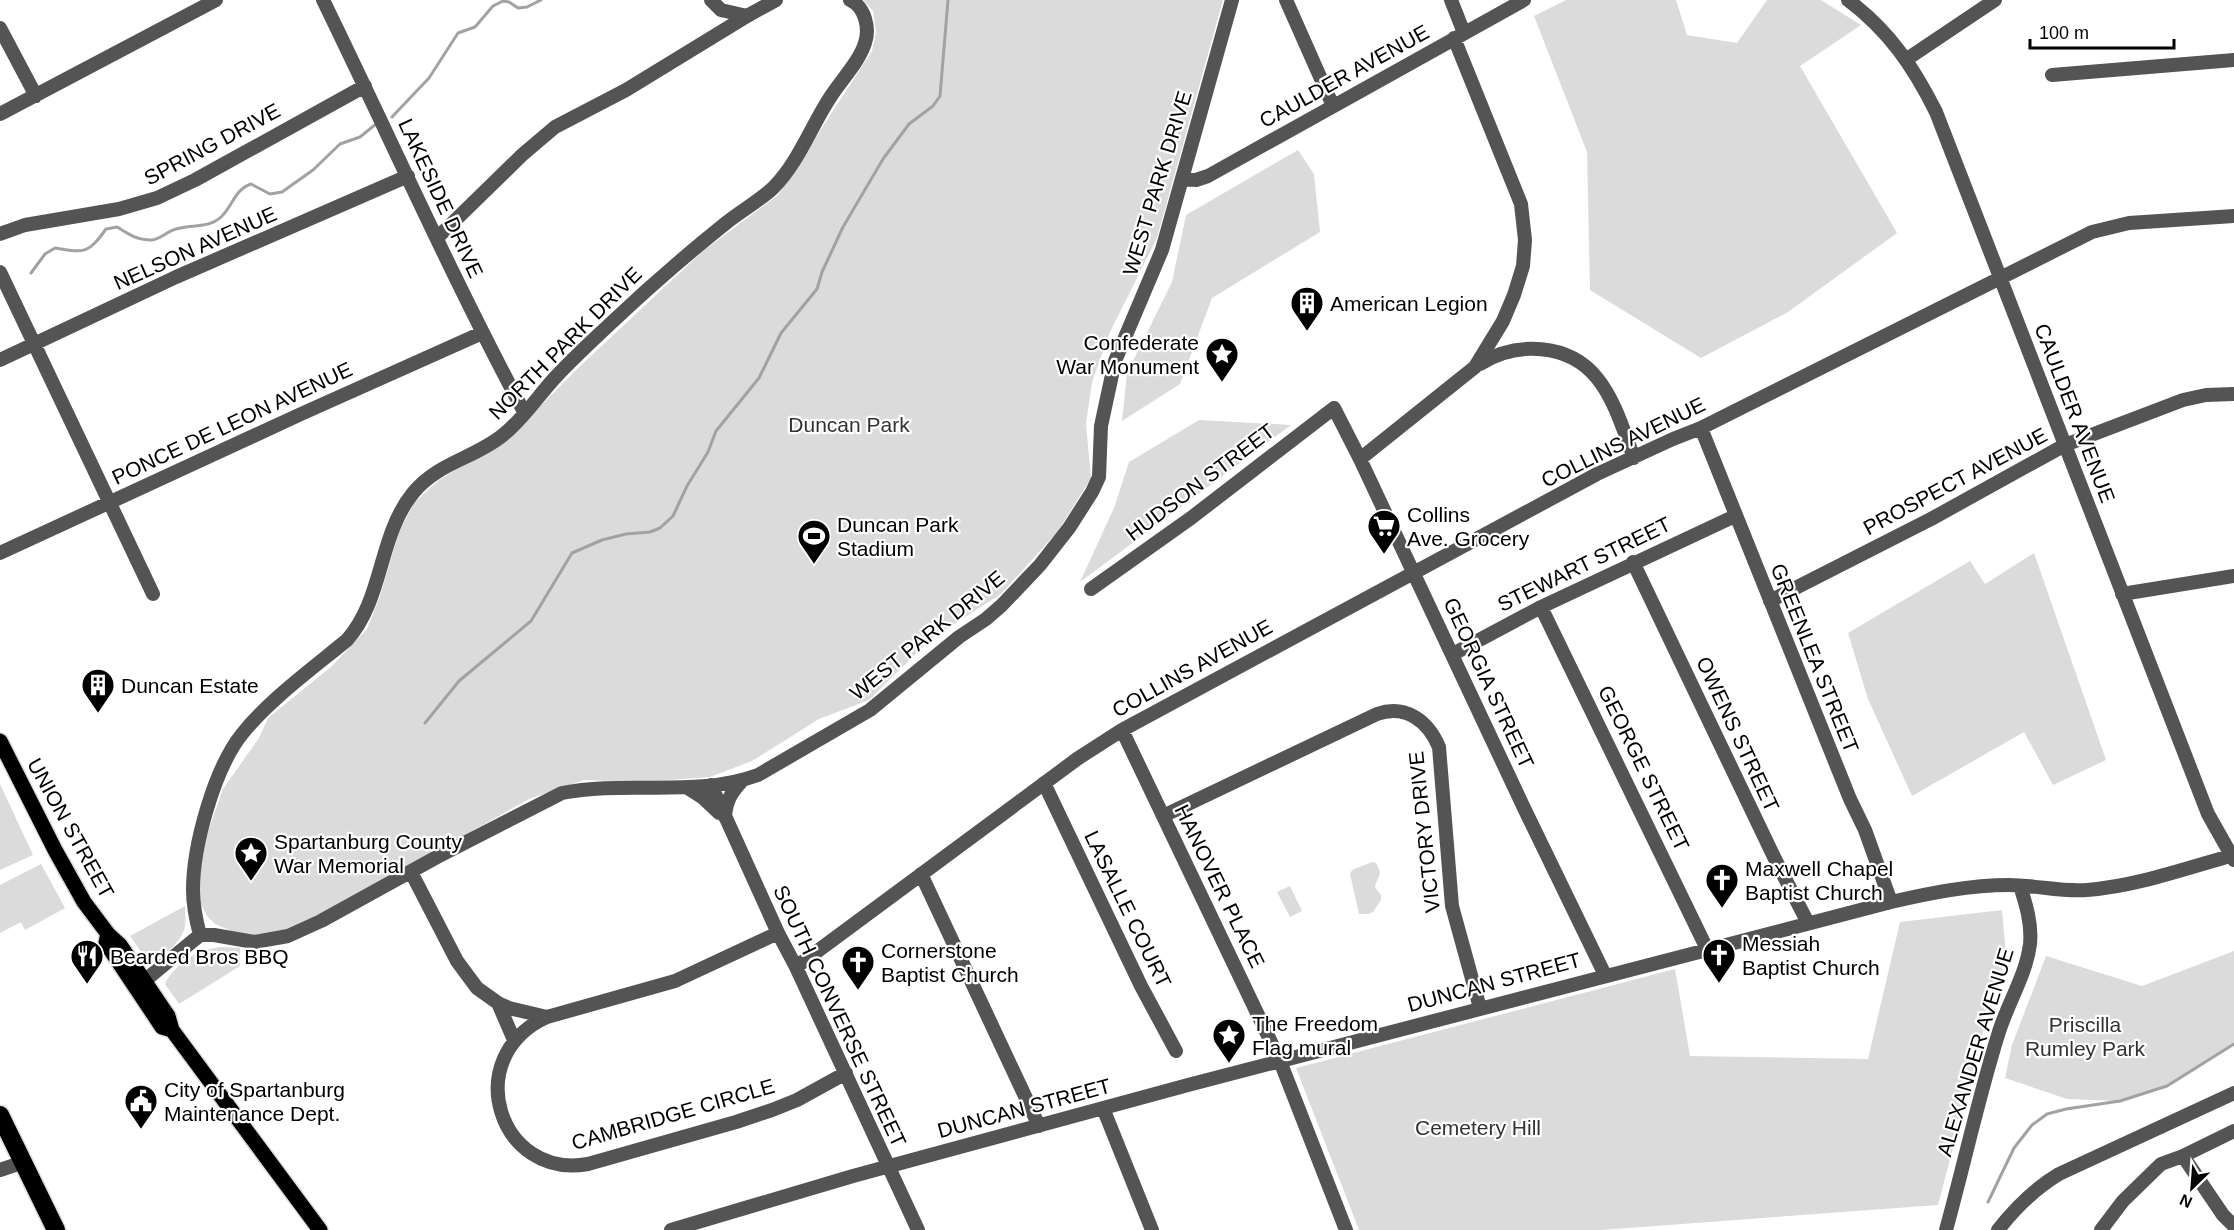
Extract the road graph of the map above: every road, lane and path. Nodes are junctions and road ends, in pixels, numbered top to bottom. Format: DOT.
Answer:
graph roads {
  1 [pos="216,0"];
  2 [pos="323,0"];
  3 [pos="711,0"];
  4 [pos="776,0"];
  5 [pos="850,0"];
  6 [pos="1232,0"];
  7 [pos="1286,0"];
  8 [pos="1451,0"];
  9 [pos="1524,0"];
  10 [pos="1848,0"];
  11 [pos="1995,0"];
  12 [pos="747,16"];
  13 [pos="0,28"];
  14 [pos="1459,35"];
  15 [pos="1907,59"];
  16 [pos="2234,60"];
  17 [pos="2052,75"];
  18 [pos="365,86"];
  19 [pos="36,96"];
  20 [pos="1333,106"];
  21 [pos="0,114"];
  22 [pos="408,176"];
  23 [pos="1182,179"];
  24 [pos="2234,216"];
  25 [pos="0,234"];
  26 [pos="438,237"];
  27 [pos="0,272"];
  28 [pos="2001,277"];
  29 [pos="482,333"];
  30 [pos="34,344"];
  31 [pos="0,360"];
  32 [pos="1475,367"];
  33 [pos="2234,394"];
  34 [pos="1334,408"];
  35 [pos="524,412"];
  36 [pos="1701,428"];
  37 [pos="2065,445"];
  38 [pos="1634,458"];
  39 [pos="1360,459"];
  40 [pos="108,503"];
  41 [pos="1735,516"];
  42 [pos="0,553"];
  43 [pos="1633,562"];
  44 [pos="1414,572"];
  45 [pos="2234,576"];
  46 [pos="1091,589"];
  47 [pos="153,594"];
  48 [pos="2122,594"];
  49 [pos="1770,601"];
  50 [pos="1541,607"];
  51 [pos="1452,654"];
  52 [pos="1122,730"];
  53 [pos="0,741"];
  54 [pos="741,782"];
  55 [pos="1044,783"];
  56 [pos="711,785"];
  57 [pos="688,788"];
  58 [pos="1163,816"];
  59 [pos="725,819"];
  60 [pos="2232,858"];
  61 [pos="411,872"];
  62 [pos="921,874"];
  63 [pos="2020,886"];
  64 [pos="1891,902"];
  65 [pos="1808,923"];
  66 [pos="778,933"];
  67 [pos="200,935"];
  68 [pos="1707,949"];
  69 [pos="796,967"];
  70 [pos="1605,975"];
  71 [pos="139,984"];
  72 [pos="498,1003"];
  73 [pos="1480,1008"];
  74 [pos="547,1017"];
  75 [pos="514,1040"];
  76 [pos="1176,1051"];
  77 [pos="1280,1061"];
  78 [pos="846,1073"];
  79 [pos="2234,1093"];
  80 [pos="1103,1108"];
  81 [pos="0,1115"];
  82 [pos="1039,1126"];
  83 [pos="2234,1131"];
  84 [pos="2183,1156"];
  85 [pos="24,1162"];
  86 [pos="888,1167"];
  87 [pos="0,1170"];
  88 [pos="2234,1226"];
  89 [pos="56,1230"];
  90 [pos="320,1230"];
  91 [pos="671,1230"];
  92 [pos="918,1230"];
  93 [pos="1152,1230"];
  94 [pos="1346,1230"];
  95 [pos="1946,1230"];
  96 [pos="1998,1230"];
  97 [pos="2101,1230"];
  1 -- 19 [label="street"];
  2 -- 18 [label="street, LAKESIDE DRIVE"];
  3 -- 12 [label="street"];
  4 -- 12 [label="street"];
  5 -- 35 [label="street, NORTH PARK DRIVE"];
  6 -- 23 [label="street, WEST PARK DRIVE"];
  7 -- 20 [label="street"];
  8 -- 14 [label="street"];
  9 -- 14 [label="street, CAULDER AVENUE"];
  10 -- 15 [label="street, CAULDER AVENUE"];
  11 -- 15 [label="street"];
  12 -- 26 [label="street"];
  13 -- 19 [label="street"];
  14 -- 20 [label="street, CAULDER AVENUE"];
  14 -- 32 [label="street"];
  15 -- 28 [label="street, CAULDER AVENUE"];
  16 -- 17 [label="street"];
  18 -- 22 [label="street, LAKESIDE DRIVE"];
  18 -- 25 [label="street, SPRING DRIVE"];
  19 -- 21 [label="street"];
  20 -- 23 [label="street, CAULDER AVENUE"];
  22 -- 26 [label="street, LAKESIDE DRIVE"];
  22 -- 30 [label="street, NELSON AVENUE"];
  23 -- 54 [label="street, WEST PARK DRIVE"];
  24 -- 28 [label="street, COLLINS AVENUE"];
  26 -- 29 [label="street, LAKESIDE DRIVE"];
  27 -- 30 [label="street"];
  28 -- 36 [label="street, COLLINS AVENUE"];
  28 -- 37 [label="street, CAULDER AVENUE"];
  29 -- 35 [label="street, LAKESIDE DRIVE"];
  29 -- 40 [label="street, PONCE DE LEON AVENUE"];
  30 -- 31 [label="street, NELSON AVENUE"];
  30 -- 40 [label="street"];
  32 -- 38 [label="street"];
  32 -- 39 [label="street"];
  33 -- 37 [label="street, PROSPECT AVENUE"];
  34 -- 39 [label="street, GEORGIA STREET"];
  34 -- 46 [label="street, HUDSON STREET"];
  35 -- 67 [label="street, NORTH PARK DRIVE"];
  36 -- 38 [label="street, COLLINS AVENUE"];
  36 -- 41 [label="street, GREENLEA STREET"];
  37 -- 48 [label="street, CAULDER AVENUE"];
  37 -- 49 [label="street, PROSPECT AVENUE"];
  38 -- 44 [label="street, COLLINS AVENUE"];
  39 -- 44 [label="street, GEORGIA STREET"];
  40 -- 42 [label="street, PONCE DE LEON AVENUE"];
  40 -- 47 [label="street"];
  41 -- 43 [label="street, STEWART STREET"];
  41 -- 49 [label="street, GREENLEA STREET"];
  43 -- 50 [label="street, STEWART STREET"];
  43 -- 65 [label="street, OWENS STREET"];
  44 -- 51 [label="street, GEORGIA STREET"];
  44 -- 52 [label="street, COLLINS AVENUE"];
  45 -- 48 [label="street"];
  48 -- 60 [label="street, CAULDER AVENUE"];
  49 -- 64 [label="street, GREENLEA STREET"];
  50 -- 51 [label="street, STEWART STREET"];
  50 -- 68 [label="street, GEORGE STREET"];
  51 -- 70 [label="street, GEORGIA STREET"];
  52 -- 55 [label="street, COLLINS AVENUE"];
  52 -- 58 [label="street, HANOVER PLACE"];
  53 -- 71 [label="main road, UNION STREET"];
  54 -- 56 [label="street, WEST PARK DRIVE"];
  54 -- 59 [label="street"];
  55 -- 62 [label="street, COLLINS AVENUE"];
  55 -- 76 [label="street, LASALLE COURT"];
  56 -- 57 [label="street, WEST PARK DRIVE"];
  56 -- 59 [label="street, SOUTH CONVERSE STREET"];
  57 -- 59 [label="street, SOUTH CONVERSE STREET"];
  57 -- 61 [label="street, WEST PARK DRIVE"];
  58 -- 73 [label="street, VICTORY DRIVE"];
  58 -- 77 [label="street, HANOVER PLACE"];
  59 -- 66 [label="street, SOUTH CONVERSE STREET"];
  60 -- 63 [label="street, DUNCAN STREET"];
  61 -- 67 [label="street, WEST PARK DRIVE"];
  61 -- 72 [label="street"];
  62 -- 69 [label="street, COLLINS AVENUE"];
  62 -- 82 [label="street"];
  63 -- 64 [label="street, DUNCAN STREET"];
  63 -- 95 [label="street, ALEXANDER AVENUE"];
  64 -- 65 [label="street, DUNCAN STREET"];
  65 -- 68 [label="street, DUNCAN STREET"];
  66 -- 69 [label="street, SOUTH CONVERSE STREET"];
  66 -- 74 [label="street"];
  67 -- 71 [label="street"];
  68 -- 70 [label="street, DUNCAN STREET"];
  69 -- 78 [label="street, SOUTH CONVERSE STREET"];
  70 -- 73 [label="street, DUNCAN STREET"];
  71 -- 90 [label="main road, UNION STREET"];
  72 -- 74 [label="street"];
  72 -- 75 [label="street"];
  73 -- 77 [label="street, DUNCAN STREET"];
  74 -- 75 [label="street, CAMBRIDGE CIRCLE"];
  75 -- 78 [label="street, CAMBRIDGE CIRCLE"];
  77 -- 80 [label="street, DUNCAN STREET"];
  77 -- 94 [label="street, HANOVER PLACE"];
  78 -- 86 [label="street, SOUTH CONVERSE STREET"];
  79 -- 96 [label="street"];
  80 -- 82 [label="street, DUNCAN STREET"];
  80 -- 93 [label="street"];
  81 -- 85 [label="highway"];
  82 -- 86 [label="street, DUNCAN STREET"];
  83 -- 84 [label="street"];
  84 -- 88 [label="street"];
  84 -- 97 [label="street"];
  85 -- 87 [label="street"];
  85 -- 89 [label="highway"];
  86 -- 91 [label="street, DUNCAN STREET"];
  86 -- 92 [label="street, SOUTH CONVERSE STREET"];
}
